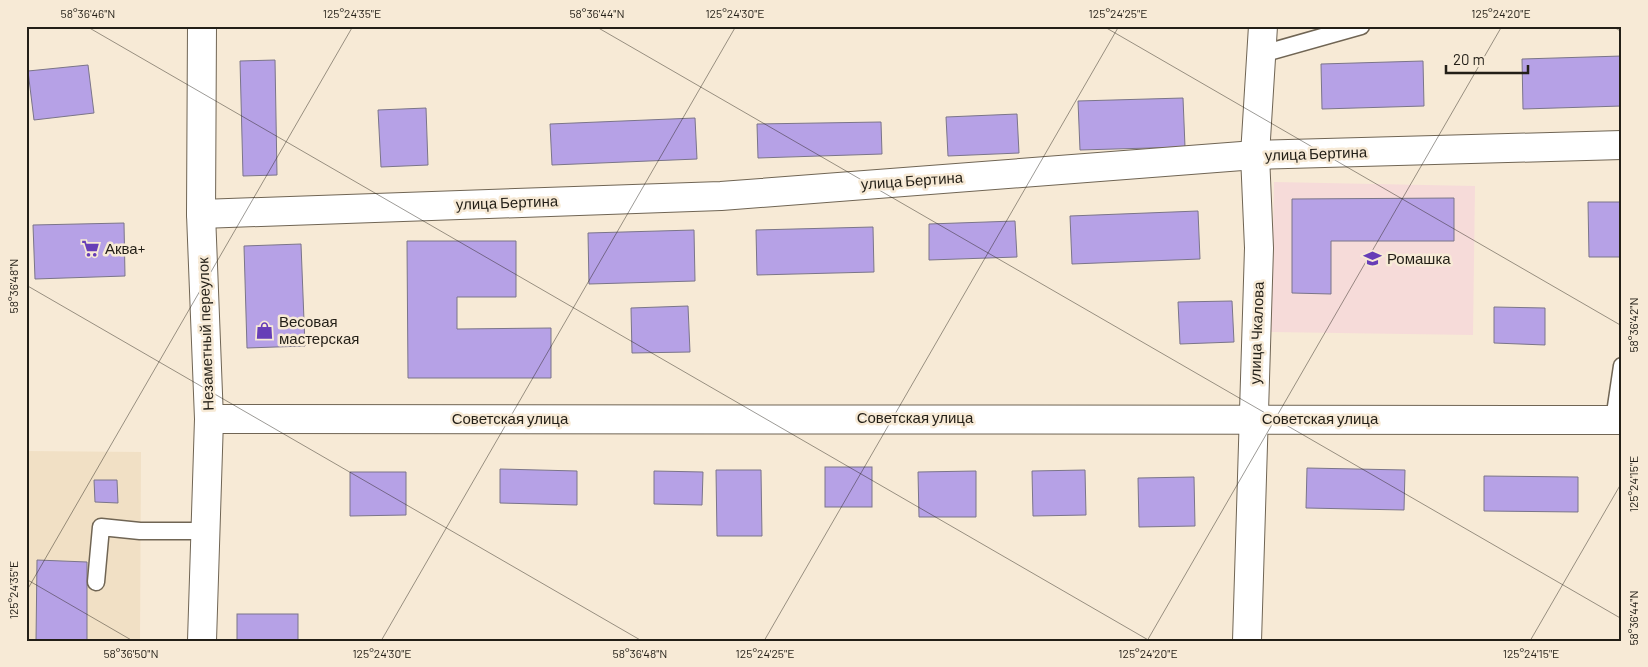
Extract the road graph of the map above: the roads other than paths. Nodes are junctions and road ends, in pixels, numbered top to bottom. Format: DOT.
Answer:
graph roads {
  1 [pos="202,26"];
  2 [pos="1263,26"];
  3 [pos="1361,26"];
  4 [pos="1262,54"];
  5 [pos="1622,145"];
  6 [pos="1255,156"];
  7 [pos="201,214"];
  8 [pos="1622,366"];
  9 [pos="1255,418"];
  10 [pos="208,419"];
  11 [pos="1618,420"];
  12 [pos="205,530"];
  13 [pos="96,582"];
  14 [pos="202,641"];
  15 [pos="1247,641"];
  1 -- 7 [label="street, Незаметный переулок"];
  2 -- 4 [label="street, улица Чкалова"];
  3 -- 4 [label="lane"];
  4 -- 6 [label="street, улица Чкалова"];
  5 -- 6 [label="street, улица Бертина"];
  6 -- 7 [label="street, улица Бертина"];
  6 -- 9 [label="street, улица Чкалова"];
  7 -- 10 [label="street, Незаметный переулок"];
  8 -- 11 [label="lane"];
  9 -- 10 [label="street, Советская улица"];
  9 -- 11 [label="street, Советская улица"];
  9 -- 15 [label="street, улица Чкалова"];
  10 -- 12 [label="street, Незаметный переулок"];
  12 -- 13 [label="lane"];
  12 -- 14 [label="street, Незаметный переулок"];
}
